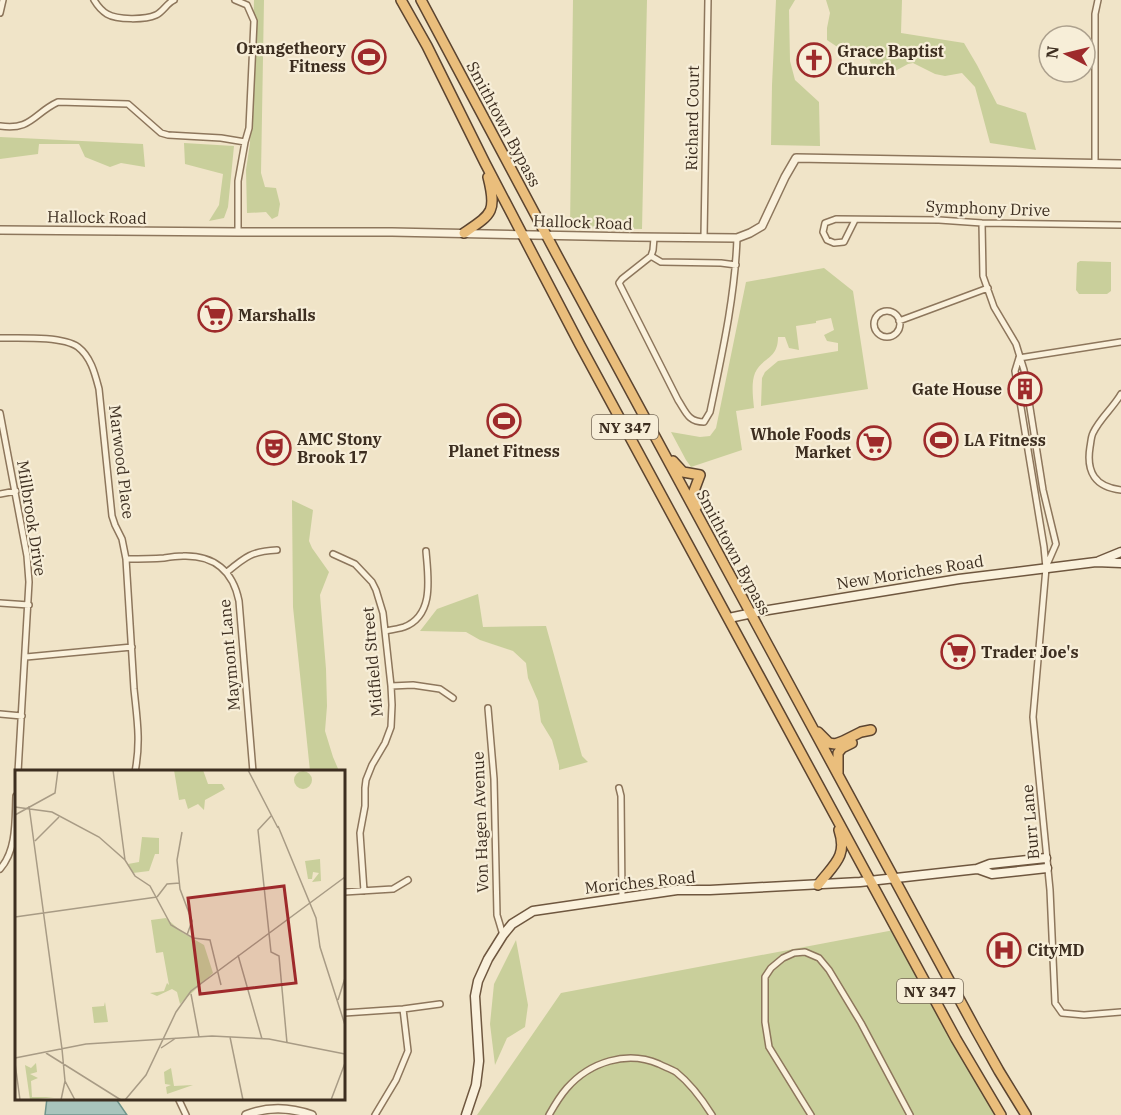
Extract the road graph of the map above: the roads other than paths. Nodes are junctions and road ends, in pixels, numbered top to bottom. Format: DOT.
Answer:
graph roads {
  1 [pos="3,0"];
  2 [pos="94,0"];
  3 [pos="172,0"];
  4 [pos="235,0"];
  5 [pos="401,0"];
  6 [pos="420,0"];
  7 [pos="708,0"];
  8 [pos="1098,0"];
  9 [pos="0,13"];
  10 [pos="0,126"];
  11 [pos="245,142"];
  12 [pos="485,163"];
  13 [pos="1095,164"];
  14 [pos="1121,164"];
  15 [pos="855,220"];
  16 [pos="982,223"];
  17 [pos="1121,225"];
  18 [pos="0,230"];
  19 [pos="238,232"];
  20 [pos="464,233"];
  21 [pos="522,234"];
  22 [pos="546,235"];
  23 [pos="704,237"];
  24 [pos="654,238"];
  25 [pos="737,238"];
  26 [pos="651,256"];
  27 [pos="736,265"];
  28 [pos="988,288"];
  29 [pos="899,321"];
  30 [pos="0,338"];
  31 [pos="1121,342"];
  32 [pos="1019,358"];
  33 [pos="1121,394"];
  34 [pos="0,412"];
  35 [pos="658,443"];
  36 [pos="1121,490"];
  37 [pos="16,491"];
  38 [pos="0,494"];
  39 [pos="703,526"];
  40 [pos="277,550"];
  41 [pos="426,551"];
  42 [pos="1121,552"];
  43 [pos="333,554"];
  44 [pos="126,559"];
  45 [pos="1096,562"];
  46 [pos="1121,563"];
  47 [pos="1046,568"];
  48 [pos="227,572"];
  49 [pos="0,603"];
  50 [pos="28,604"];
  51 [pos="750,613"];
  52 [pos="729,618"];
  53 [pos="385,631"];
  54 [pos="132,647"];
  55 [pos="26,657"];
  56 [pos="391,686"];
  57 [pos="453,698"];
  58 [pos="488,708"];
  59 [pos="0,714"];
  60 [pos="22,716"];
  61 [pos="811,725"];
  62 [pos="18,770"];
  63 [pos="135,770"];
  64 [pos="253,770"];
  65 [pos="838,776"];
  66 [pos="619,788"];
  67 [pos="831,808"];
  68 [pos="15,818"];
  69 [pos="1047,863"];
  70 [pos="0,869"];
  71 [pos="894,878"];
  72 [pos="408,880"];
  73 [pos="871,881"];
  74 [pos="818,885"];
  75 [pos="364,891"];
  76 [pos="345,892"];
  77 [pos="622,898"];
  78 [pos="503,935"];
  79 [pos="440,1004"];
  80 [pos="403,1009"];
  81 [pos="1121,1012"];
  82 [pos="345,1013"];
  83 [pos="179,1100"];
  84 [pos="186,1115"];
  85 [pos="246,1115"];
  86 [pos="312,1115"];
  87 [pos="375,1115"];
  88 [pos="466,1115"];
  89 [pos="549,1115"];
  90 [pos="712,1115"];
  91 [pos="811,1115"];
  92 [pos="910,1115"];
  93 [pos="1001,1115"];
  94 [pos="1026,1115"];
  1 -- 9 [label="street"];
  2 -- 3 [label="street"];
  4 -- 11 [label="street"];
  5 -- 12 [label="highway, Smithtown Bypass / NY 347"];
  6 -- 22 [label="highway, Smithtown Bypass / NY 347"];
  7 -- 23 [label="street, Richard Court"];
  8 -- 13 [label="street"];
  10 -- 11 [label="street"];
  11 -- 19 [label="street"];
  12 -- 20 [label="highway"];
  12 -- 21 [label="highway, Smithtown Bypass / NY 347"];
  13 -- 14 [label="street"];
  13 -- 25 [label="street"];
  15 -- 15 [label="street, Symphony Drive"];
  15 -- 16 [label="street, Symphony Drive"];
  16 -- 17 [label="street, Symphony Drive"];
  16 -- 28 [label="street"];
  18 -- 19 [label="street, Hallock Road"];
  19 -- 20 [label="street, Hallock Road"];
  20 -- 21 [label="street, Hallock Road"];
  21 -- 22 [label="street, Hallock Road"];
  21 -- 52 [label="highway, Smithtown Bypass / NY 347"];
  22 -- 24 [label="street, Hallock Road"];
  22 -- 35 [label="highway, Smithtown Bypass / NY 347"];
  23 -- 24 [label="street, Hallock Road"];
  23 -- 25 [label="street, Hallock Road"];
  24 -- 26 [label="street"];
  25 -- 27 [label="street"];
  26 -- 27 [label="street"];
  26 -- 27 [label="street"];
  28 -- 29 [label="street"];
  28 -- 32 [label="street"];
  29 -- 29 [label="street"];
  30 -- 44 [label="street, Marwood Place"];
  31 -- 32 [label="street"];
  32 -- 47 [label="street"];
  32 -- 47 [label="street"];
  33 -- 36 [label="street"];
  34 -- 37 [label="street, Millbrook Drive"];
  35 -- 39 [label="highway, Smithtown Bypass / NY 347"];
  35 -- 39 [label="highway"];
  37 -- 38 [label="street"];
  37 -- 50 [label="street, Millbrook Drive"];
  39 -- 51 [label="highway, Smithtown Bypass / NY 347"];
  40 -- 48 [label="street"];
  41 -- 53 [label="street"];
  42 -- 45 [label="main road, New Moriches Road"];
  43 -- 53 [label="street, Midfield Street"];
  44 -- 48 [label="street"];
  44 -- 54 [label="street, Marwood Place"];
  45 -- 46 [label="main road, New Moriches Road"];
  45 -- 47 [label="main road, New Moriches Road"];
  47 -- 51 [label="main road, New Moriches Road"];
  47 -- 69 [label="street, Burr Lane"];
  48 -- 64 [label="street, Maymont Lane"];
  49 -- 50 [label="street"];
  50 -- 55 [label="street, Millbrook Drive"];
  51 -- 52 [label="main road, New Moriches Road"];
  51 -- 61 [label="highway, Smithtown Bypass / NY 347"];
  52 -- 67 [label="highway, Smithtown Bypass / NY 347"];
  53 -- 56 [label="street, Midfield Street"];
  54 -- 55 [label="street"];
  54 -- 63 [label="street, Marwood Place"];
  55 -- 60 [label="street, Millbrook Drive"];
  56 -- 57 [label="street"];
  56 -- 75 [label="street, Midfield Street"];
  58 -- 78 [label="street, Von Hagen Avenue"];
  59 -- 60 [label="street"];
  60 -- 62 [label="street, Millbrook Drive"];
  61 -- 65 [label="highway, Smithtown Bypass / NY 347"];
  61 -- 65 [label="highway"];
  65 -- 71 [label="highway, Smithtown Bypass / NY 347"];
  66 -- 77 [label="street"];
  67 -- 73 [label="highway, Smithtown Bypass / NY 347"];
  67 -- 74 [label="highway"];
  68 -- 70 [label="street"];
  69 -- 71 [label="main road, Moriches Road"];
  69 -- 81 [label="street, Burr Lane"];
  71 -- 73 [label="main road, Moriches Road"];
  71 -- 94 [label="highway, Smithtown Bypass / NY 347"];
  72 -- 75 [label="street"];
  73 -- 74 [label="main road, Moriches Road"];
  73 -- 93 [label="highway, Smithtown Bypass / NY 347"];
  74 -- 77 [label="main road, Moriches Road"];
  75 -- 76 [label="street"];
  77 -- 78 [label="main road, Moriches Road"];
  78 -- 88 [label="main road, Moriches Road"];
  79 -- 80 [label="street"];
  80 -- 82 [label="street"];
  80 -- 87 [label="street"];
  83 -- 84 [label="street"];
  85 -- 86 [label="street"];
  89 -- 90 [label="street"];
  91 -- 92 [label="street"];
}
